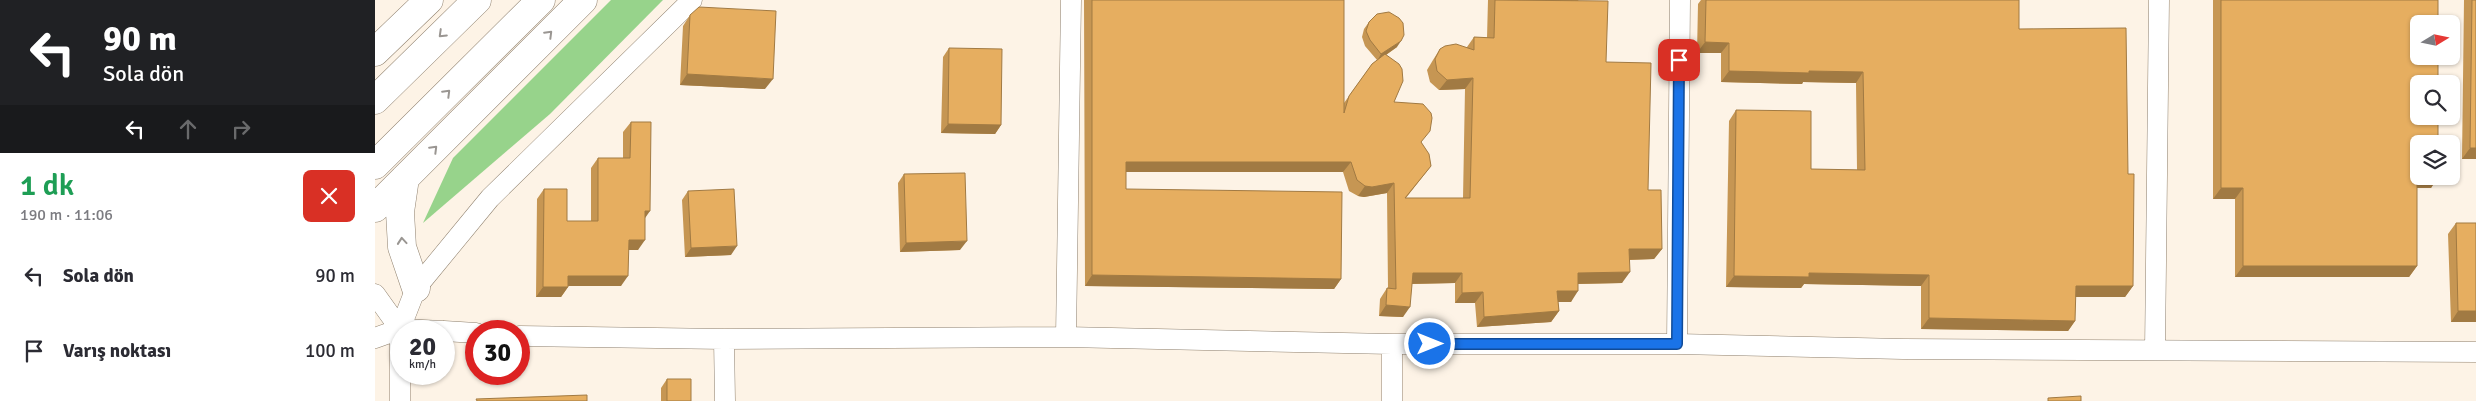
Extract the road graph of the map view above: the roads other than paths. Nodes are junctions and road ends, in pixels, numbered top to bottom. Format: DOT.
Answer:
graph roads {
  1 [pos="429,0"];
  2 [pos="477,0"];
  3 [pos="541,0"];
  4 [pos="583,0"];
  5 [pos="692,0"];
  6 [pos="1071,0"];
  7 [pos="1680,0"];
  8 [pos="2159,0"];
  9 [pos="375,52"];
  10 [pos="375,100"];
  11 [pos="375,165"];
  12 [pos="405,178"];
  13 [pos="375,208"];
  14 [pos="417,288"];
  15 [pos="375,294"];
  16 [pos="394,320"];
  17 [pos="404,320"];
  18 [pos="390,333"];
  19 [pos="530,336"];
  20 [pos="1067,337"];
  21 [pos="375,338"];
  22 [pos="724,339"];
  23 [pos="1392,344"];
  24 [pos="1677,344"];
  25 [pos="2155,350"];
  26 [pos="2476,352"];
  27 [pos="401,385"];
  28 [pos="401,401"];
  29 [pos="725,401"];
  30 [pos="1392,401"];
  1 -- 9 [label="highway"];
  2 -- 10 [label="highway, one-way"];
  11 -- 3 [label="highway, one-way"];
  12 -- 4 [label="highway, one-way"];
  5 -- 14 [label="street"];
  6 -- 20 [label="street"];
  7 -- 24 [label="street"];
  8 -- 25 [label="street"];
  12 -- 13 [label="highway"];
  14 -- 12 [label="highway, one-way"];
  14 -- 17 [label="street"];
  15 -- 16 [label="street"];
  18 -- 21 [label="street"];
  19 -- 22 [label="street"];
  20 -- 22 [label="street"];
  20 -- 23 [label="street"];
  22 -- 29 [label="street"];
  23 -- 24 [label="street"];
  23 -- 30 [label="street"];
  24 -- 25 [label="street"];
  25 -- 26 [label="street"];
  27 -- 28 [label="street"];
}
